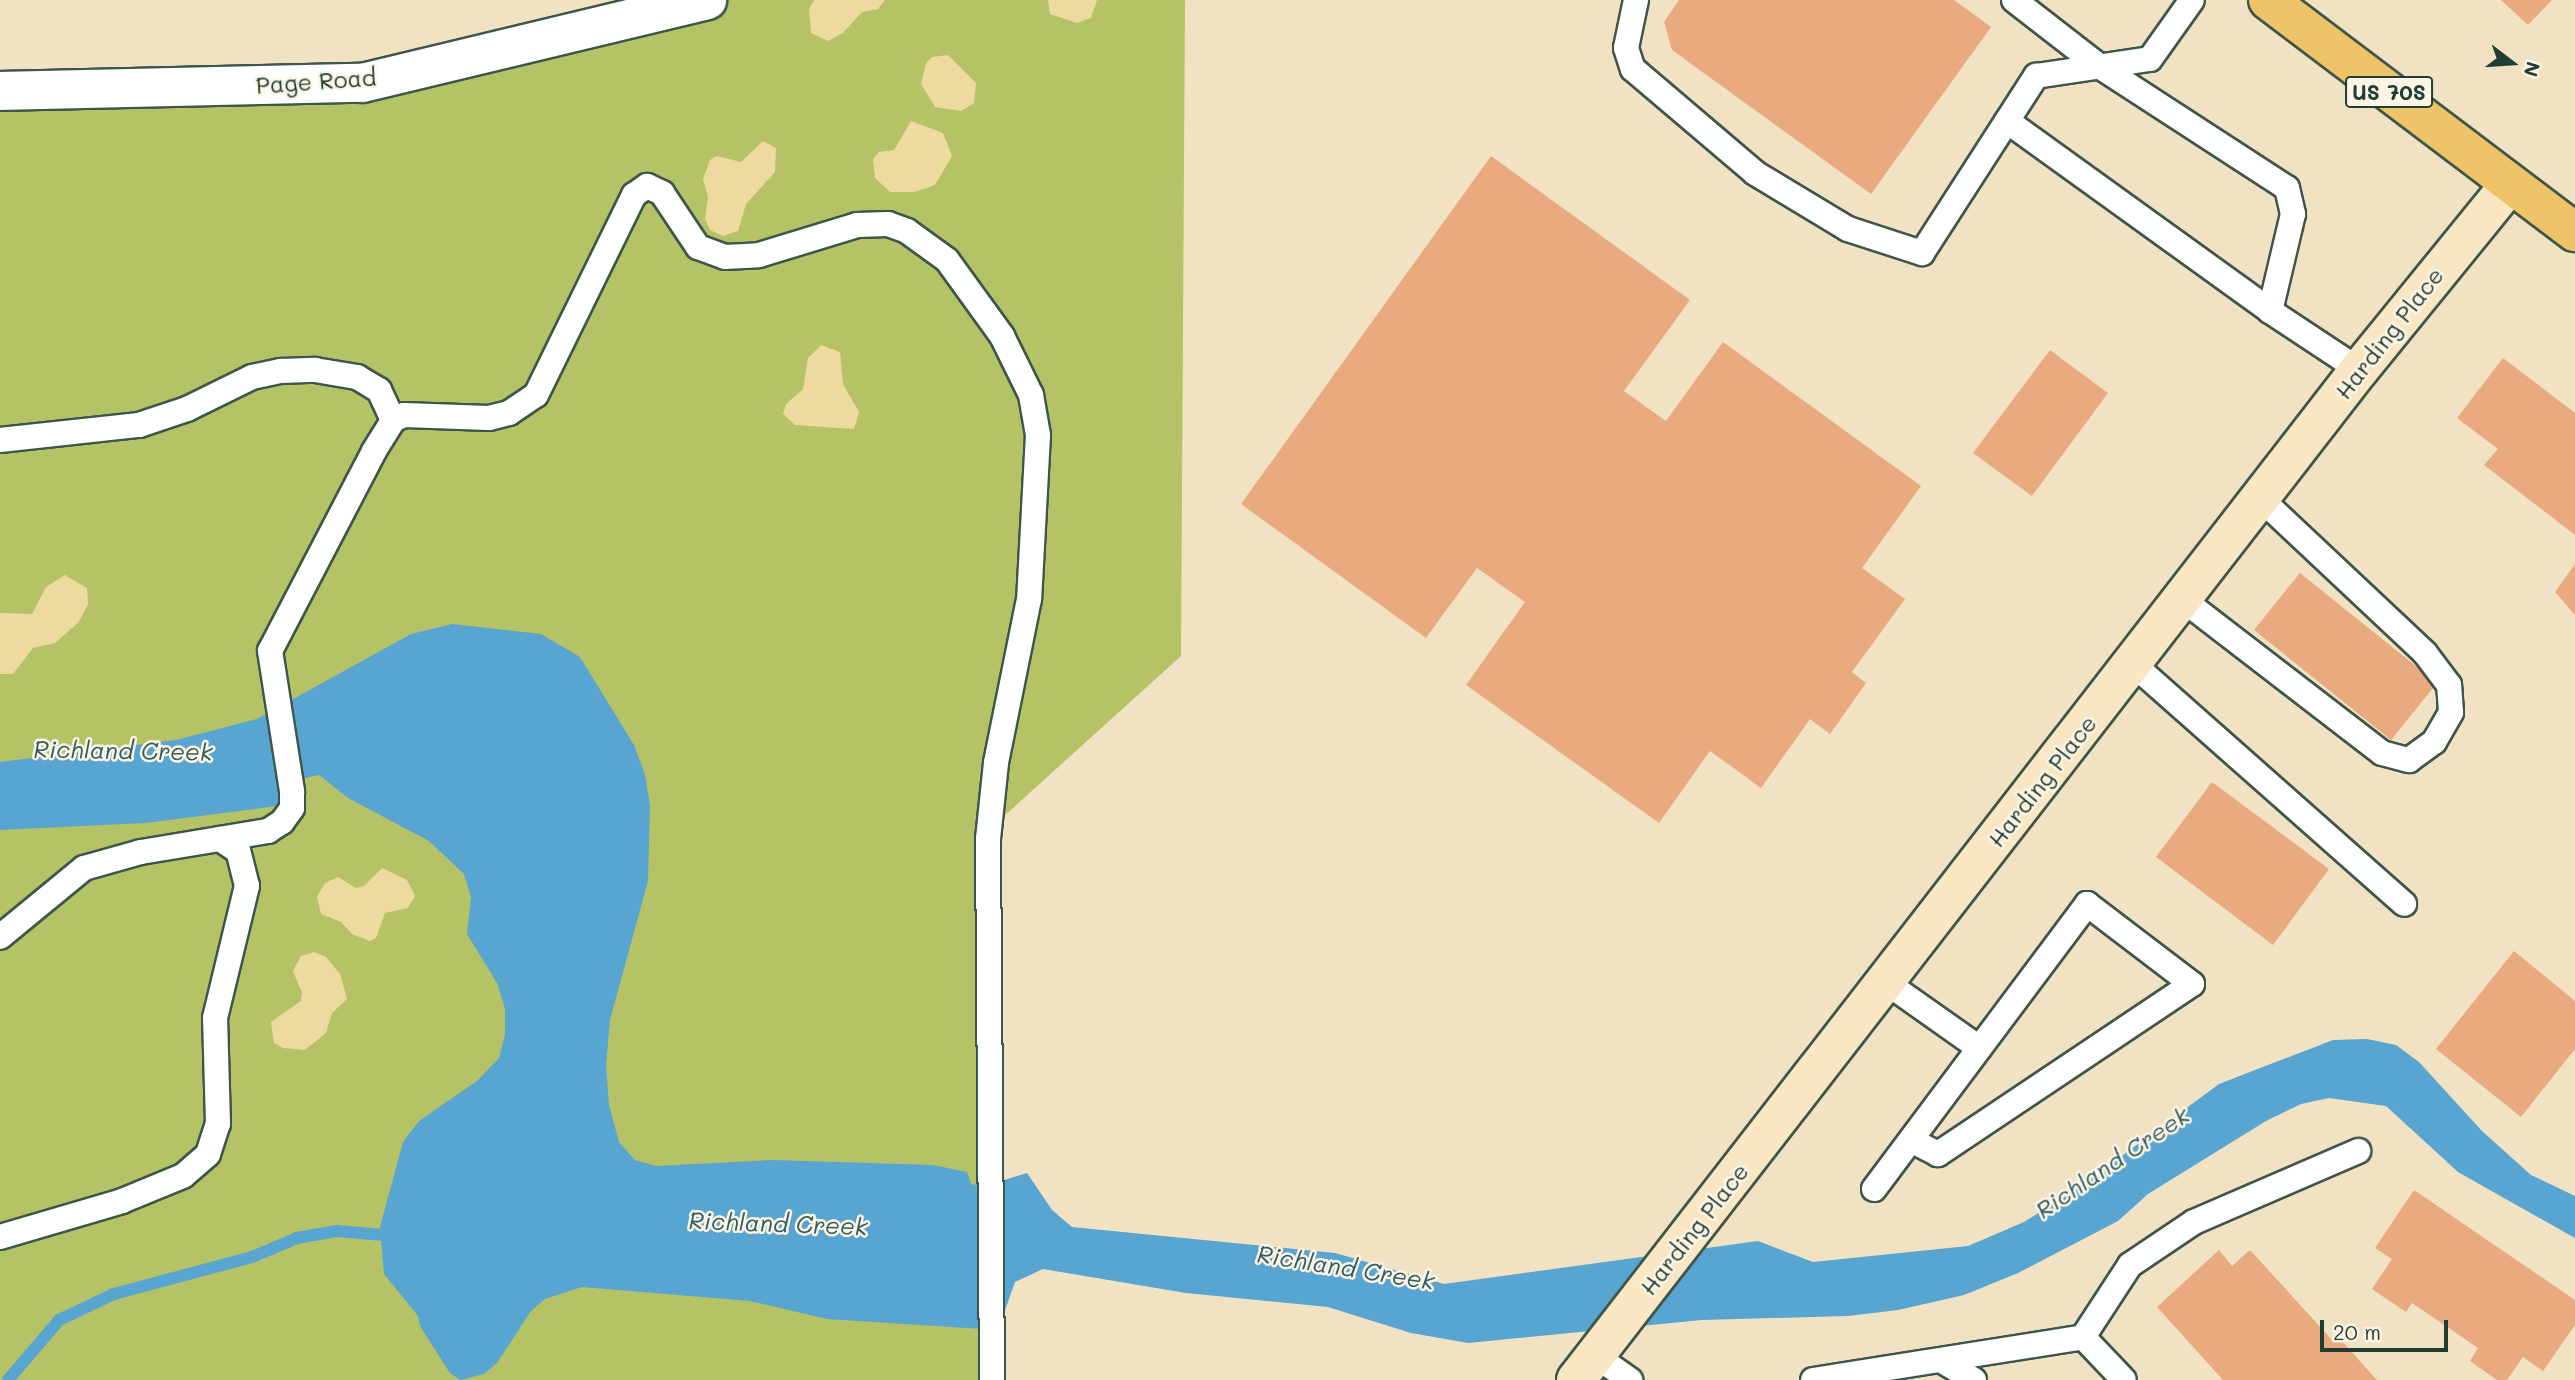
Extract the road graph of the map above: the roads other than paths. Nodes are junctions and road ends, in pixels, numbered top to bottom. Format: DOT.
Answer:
graph roads {
  1 [pos="707,0"];
  2 [pos="1636,0"];
  3 [pos="2014,0"];
  4 [pos="2192,0"];
  5 [pos="2269,0"];
  6 [pos="2099,66"];
  7 [pos="0,91"];
  8 [pos="2007,121"];
  9 [pos="2510,184"];
  10 [pos="2575,232"];
  11 [pos="2270,311"];
  12 [pos="2359,370"];
  13 [pos="393,420"];
  14 [pos="0,440"];
  15 [pos="2260,498"];
  16 [pos="2182,599"];
  17 [pos="2133,664"];
  18 [pos="220,839"];
  19 [pos="2404,904"];
  20 [pos="0,937"];
  21 [pos="1887,983"];
  22 [pos="1979,1048"];
  23 [pos="1910,1140"];
  24 [pos="2358,1151"];
  25 [pos="1874,1189"];
  26 [pos="0,1237"];
  27 [pos="2083,1336"];
  28 [pos="1597,1355"];
  29 [pos="1944,1362"];
  30 [pos="992,1380"];
  31 [pos="1630,1380"];
  32 [pos="1813,1380"];
  33 [pos="1974,1380"];
  34 [pos="2124,1380"];
  1 -- 7 [label="street, Page Road"];
  2 -- 8 [label="lane"];
  3 -- 6 [label="lane"];
  4 -- 6 [label="lane"];
  5 -- 9 [label="main road, US 70S"];
  6 -- 8 [label="lane"];
  6 -- 11 [label="lane"];
  8 -- 11 [label="lane"];
  9 -- 10 [label="main road, US 70S"];
  9 -- 12 [label="main road, Harding Place"];
  11 -- 12 [label="lane"];
  12 -- 15 [label="main road, Harding Place"];
  13 -- 14 [label="lane"];
  13 -- 18 [label="lane"];
  13 -- 30 [label="lane"];
  15 -- 16 [label="main road, Harding Place"];
  15 -- 16 [label="lane"];
  16 -- 17 [label="main road, Harding Place"];
  17 -- 19 [label="lane"];
  17 -- 21 [label="main road, Harding Place"];
  18 -- 20 [label="lane"];
  18 -- 26 [label="lane"];
  21 -- 22 [label="lane"];
  21 -- 28 [label="main road, Harding Place"];
  22 -- 23 [label="lane"];
  22 -- 23 [label="lane"];
  23 -- 25 [label="lane"];
  24 -- 27 [label="lane"];
  27 -- 29 [label="lane"];
  27 -- 34 [label="lane"];
  28 -- 31 [label="lane"];
  29 -- 32 [label="lane"];
  29 -- 33 [label="lane"];
}
